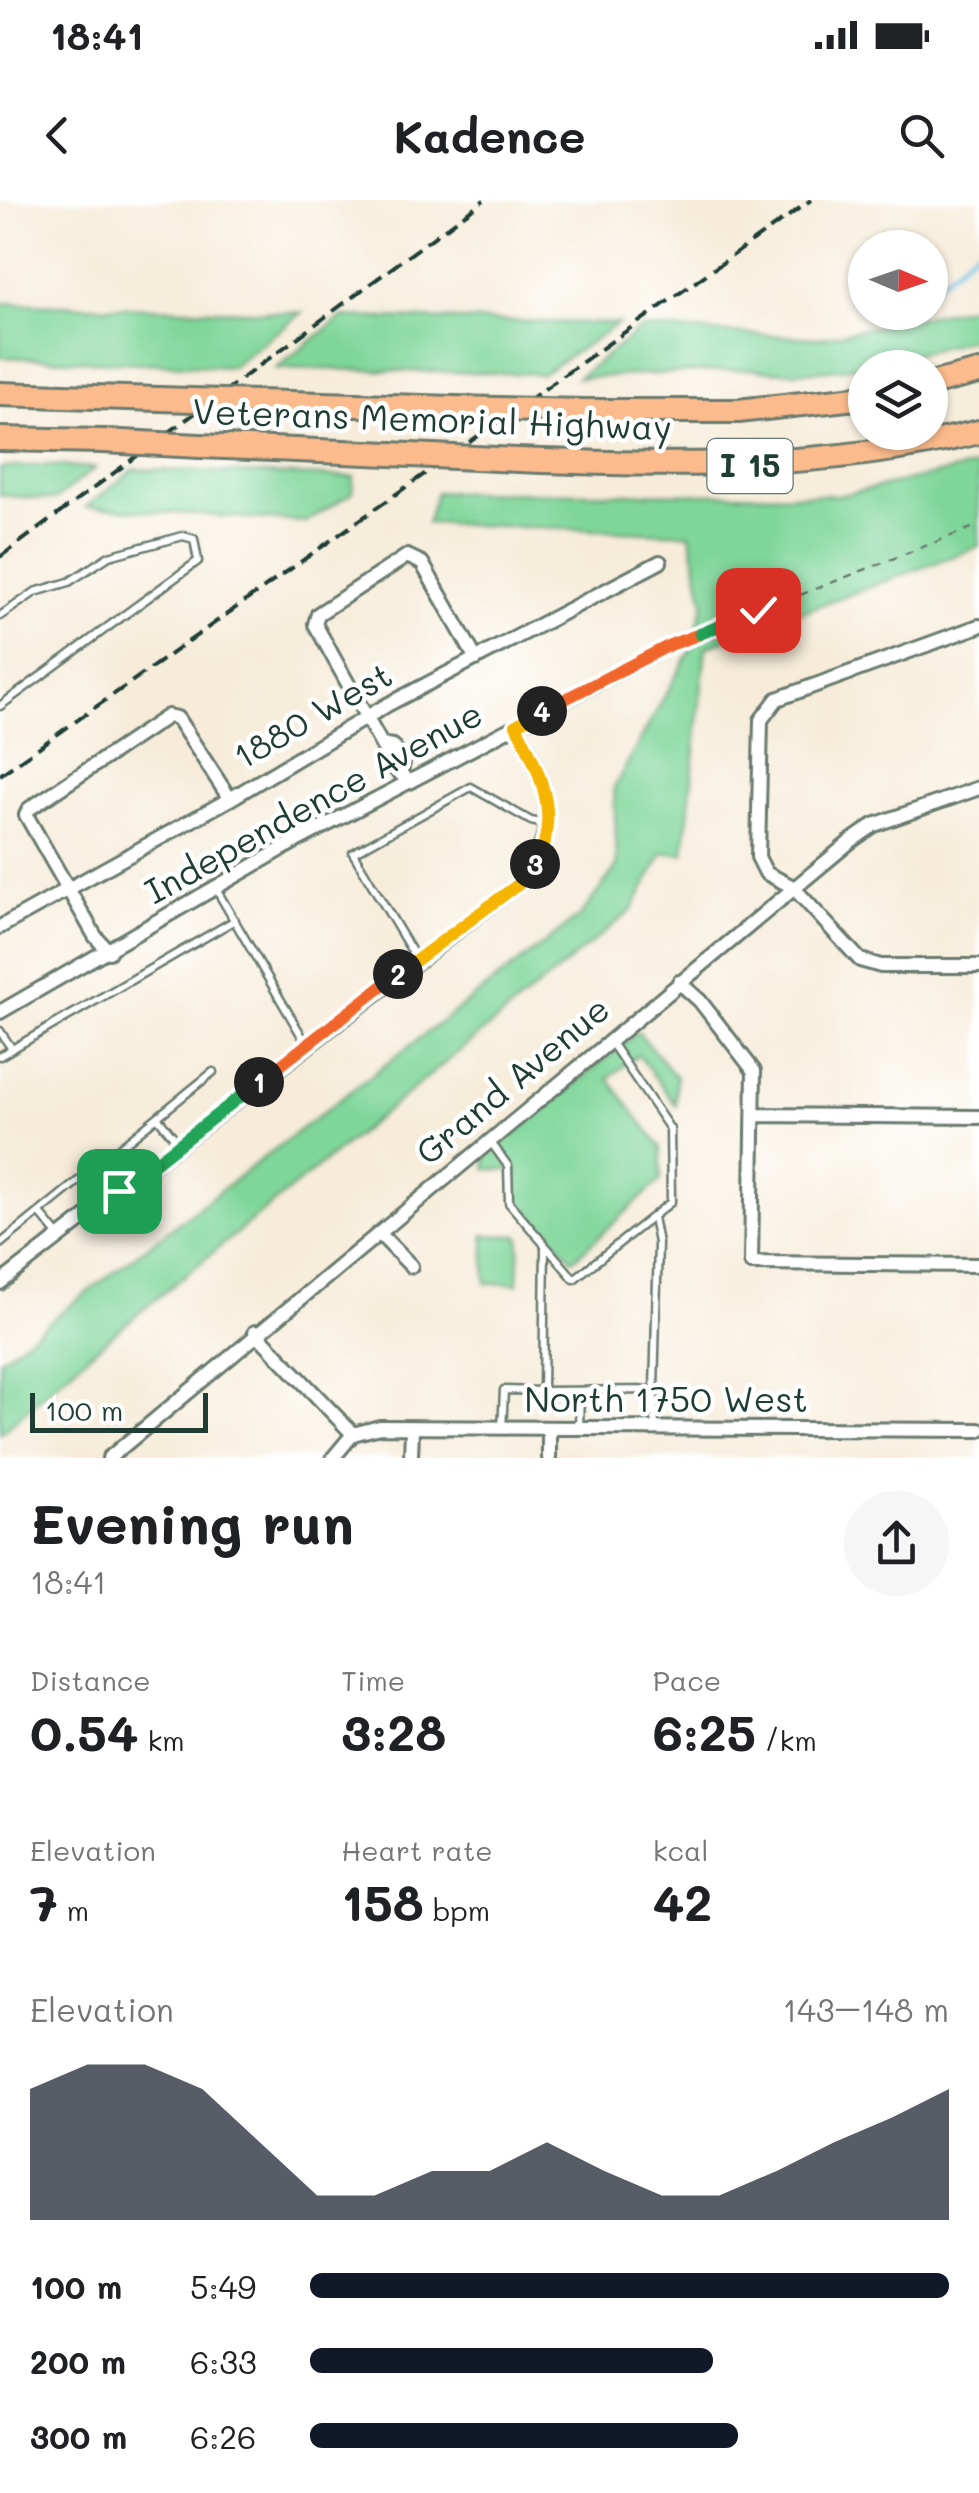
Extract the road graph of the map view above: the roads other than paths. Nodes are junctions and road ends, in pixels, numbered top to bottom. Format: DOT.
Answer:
graph roads {
  1 [pos="979,372"];
  2 [pos="948,380"];
  3 [pos="0,394"];
  4 [pos="848,399"];
  5 [pos="979,432"];
  6 [pos="0,440"];
  7 [pos="660,562"];
  8 [pos="0,616"];
  9 [pos="979,626"];
  10 [pos="716,629"];
  11 [pos="476,659"];
  12 [pos="0,706"];
  13 [pos="369,716"];
  14 [pos="516,725"];
  15 [pos="406,776"];
  16 [pos="979,788"];
  17 [pos="230,799"];
  18 [pos="546,825"];
  19 [pos="68,885"];
  20 [pos="216,888"];
  21 [pos="794,888"];
  22 [pos="234,920"];
  23 [pos="0,928"];
  24 [pos="109,952"];
  25 [pos="418,960"];
  26 [pos="979,966"];
  27 [pos="678,982"];
  28 [pos="0,1012"];
  29 [pos="0,1031"];
  30 [pos="610,1040"];
  31 [pos="307,1045"];
  32 [pos="12,1049"];
  33 [pos="0,1056"];
  34 [pos="213,1072"];
  35 [pos="755,1115"];
  36 [pos="979,1117"];
  37 [pos="158,1118"];
  38 [pos="489,1140"];
  39 [pos="179,1144"];
  40 [pos="40,1213"];
  41 [pos="653,1216"];
  42 [pos="379,1233"];
  43 [pos="60,1237"];
  44 [pos="0,1244"];
  45 [pos="545,1245"];
  46 [pos="979,1265"];
  47 [pos="411,1266"];
  48 [pos="0,1284"];
  49 [pos="256,1332"];
  50 [pos="543,1390"];
  51 [pos="580,1390"];
  52 [pos="654,1390"];
  53 [pos="412,1428"];
  54 [pos="502,1430"];
  55 [pos="655,1430"];
  56 [pos="979,1430"];
  57 [pos="549,1431"];
  58 [pos="580,1431"];
  59 [pos="354,1434"];
  60 [pos="109,1458"];
  61 [pos="333,1458"];
  62 [pos="411,1458"];
  63 [pos="548,1458"];
  1 -- 2 [label="highway"];
  3 -- 4 [label="highway, Veterans Memorial Highway / I 15, bridge"];
  5 -- 6 [label="highway, Veterans Memorial Highway / I 15, bridge"];
  7 -- 11 [label="street, 1880 West"];
  8 -- 12 [label="lane"];
  9 -- 21 [label="street"];
  10 -- 14 [label="street, Independence Avenue"];
  11 -- 13 [label="street, 1880 West"];
  11 -- 13 [label="street"];
  13 -- 15 [label="street"];
  13 -- 17 [label="street, 1880 West"];
  14 -- 15 [label="street, Independence Avenue"];
  14 -- 18 [label="street"];
  15 -- 20 [label="street, Independence Avenue"];
  16 -- 21 [label="street, Grand Avenue"];
  17 -- 19 [label="street, 1880 West"];
  17 -- 19 [label="street"];
  18 -- 25 [label="street"];
  18 -- 25 [label="lane"];
  19 -- 23 [label="street, 1880 West"];
  19 -- 24 [label="street"];
  20 -- 22 [label="lane"];
  20 -- 24 [label="street, Independence Avenue"];
  21 -- 26 [label="street"];
  21 -- 27 [label="street, Grand Avenue"];
  22 -- 31 [label="lane"];
  22 -- 32 [label="lane"];
  24 -- 28 [label="street, Independence Avenue"];
  25 -- 31 [label="street"];
  27 -- 30 [label="street, Grand Avenue"];
  27 -- 35 [label="street"];
  29 -- 32 [label="lane"];
  30 -- 38 [label="street, Grand Avenue"];
  30 -- 41 [label="lane"];
  31 -- 39 [label="street"];
  32 -- 33 [label="lane"];
  34 -- 37 [label="lane"];
  35 -- 36 [label="street"];
  35 -- 46 [label="street"];
  37 -- 39 [label="lane"];
  37 -- 40 [label="lane"];
  38 -- 42 [label="street, Grand Avenue"];
  38 -- 45 [label="lane"];
  39 -- 43 [label="street"];
  40 -- 43 [label="lane"];
  40 -- 44 [label="lane"];
  41 -- 45 [label="lane"];
  41 -- 52 [label="lane"];
  42 -- 47 [label="street"];
  42 -- 49 [label="street, Grand Avenue"];
  43 -- 48 [label="street"];
  45 -- 50 [label="lane"];
  49 -- 59 [label="street"];
  49 -- 60 [label="street, Grand Avenue"];
  50 -- 51 [label="lane"];
  50 -- 54 [label="lane"];
  51 -- 52 [label="lane"];
  51 -- 58 [label="lane"];
  52 -- 55 [label="lane"];
  53 -- 54 [label="street, North 1750 West"];
  53 -- 59 [label="street, North 1750 West"];
  53 -- 62 [label="street"];
  54 -- 57 [label="street, North 1750 West"];
  55 -- 56 [label="street, North 1750 West"];
  55 -- 58 [label="street, North 1750 West"];
  57 -- 58 [label="street, North 1750 West"];
  57 -- 63 [label="street"];
  59 -- 61 [label="street"];
}
